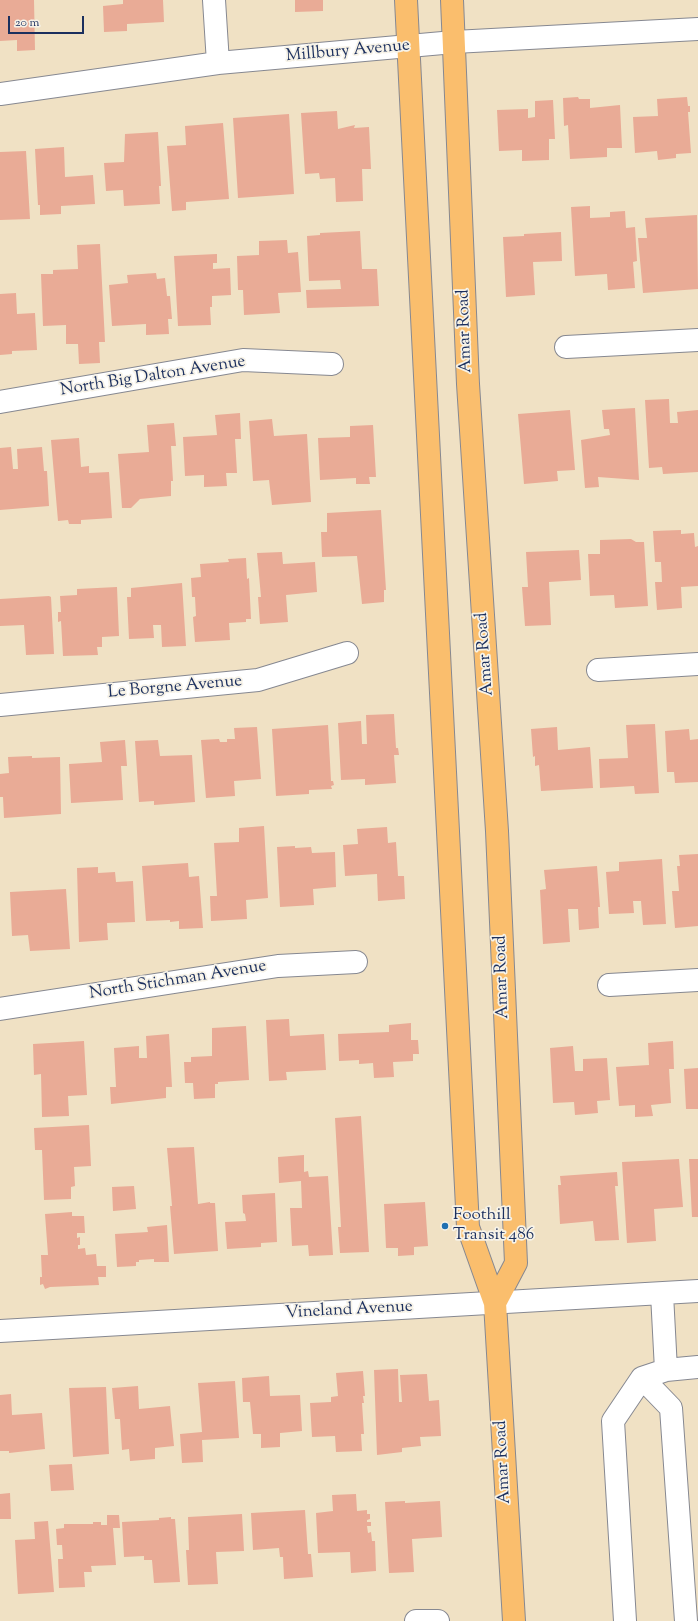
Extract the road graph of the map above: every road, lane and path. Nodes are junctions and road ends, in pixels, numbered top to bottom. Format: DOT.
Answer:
graph roads {
  1 [pos="214,0"];
  2 [pos="406,0"];
  3 [pos="452,0"];
  4 [pos="698,29"];
  5 [pos="454,42"];
  6 [pos="408,47"];
  7 [pos="218,63"];
  8 [pos="0,94"];
  9 [pos="698,340"];
  10 [pos="566,347"];
  11 [pos="332,364"];
  12 [pos="0,402"];
  13 [pos="347,653"];
  14 [pos="698,664"];
  15 [pos="598,670"];
  16 [pos="0,705"];
  17 [pos="356,962"];
  18 [pos="698,980"];
  19 [pos="609,985"];
  20 [pos="0,1009"];
  21 [pos="698,1292"];
  22 [pos="662,1294"];
  23 [pos="495,1303"];
  24 [pos="0,1331"];
  25 [pos="698,1368"];
  26 [pos="666,1370"];
  27 [pos="642,1378"];
  28 [pos="438,1620"];
  29 [pos="416,1621"];
  30 [pos="514,1621"];
  31 [pos="625,1621"];
  32 [pos="686,1621"];
  1 -- 7 [label="street"];
  2 -- 6 [label="main road, Amar Road"];
  3 -- 5 [label="main road, Amar Road"];
  4 -- 5 [label="street, Millbury Avenue"];
  5 -- 6 [label="street, Millbury Avenue"];
  5 -- 23 [label="main road, Amar Road"];
  6 -- 7 [label="street, Millbury Avenue"];
  6 -- 23 [label="main road, Amar Road"];
  7 -- 8 [label="street, Millbury Avenue"];
  9 -- 10 [label="street"];
  11 -- 12 [label="street, North Big Dalton Avenue"];
  13 -- 16 [label="street, Le Borgne Avenue"];
  14 -- 15 [label="street"];
  17 -- 20 [label="street, North Stichman Avenue"];
  18 -- 19 [label="street"];
  21 -- 22 [label="street, Vineland Avenue"];
  22 -- 23 [label="street, Vineland Avenue"];
  22 -- 26 [label="street"];
  23 -- 24 [label="street, Vineland Avenue"];
  23 -- 30 [label="main road, Amar Road"];
  25 -- 26 [label="street"];
  26 -- 27 [label="street"];
  27 -- 31 [label="street"];
  27 -- 32 [label="street"];
  28 -- 29 [label="street"];
}
